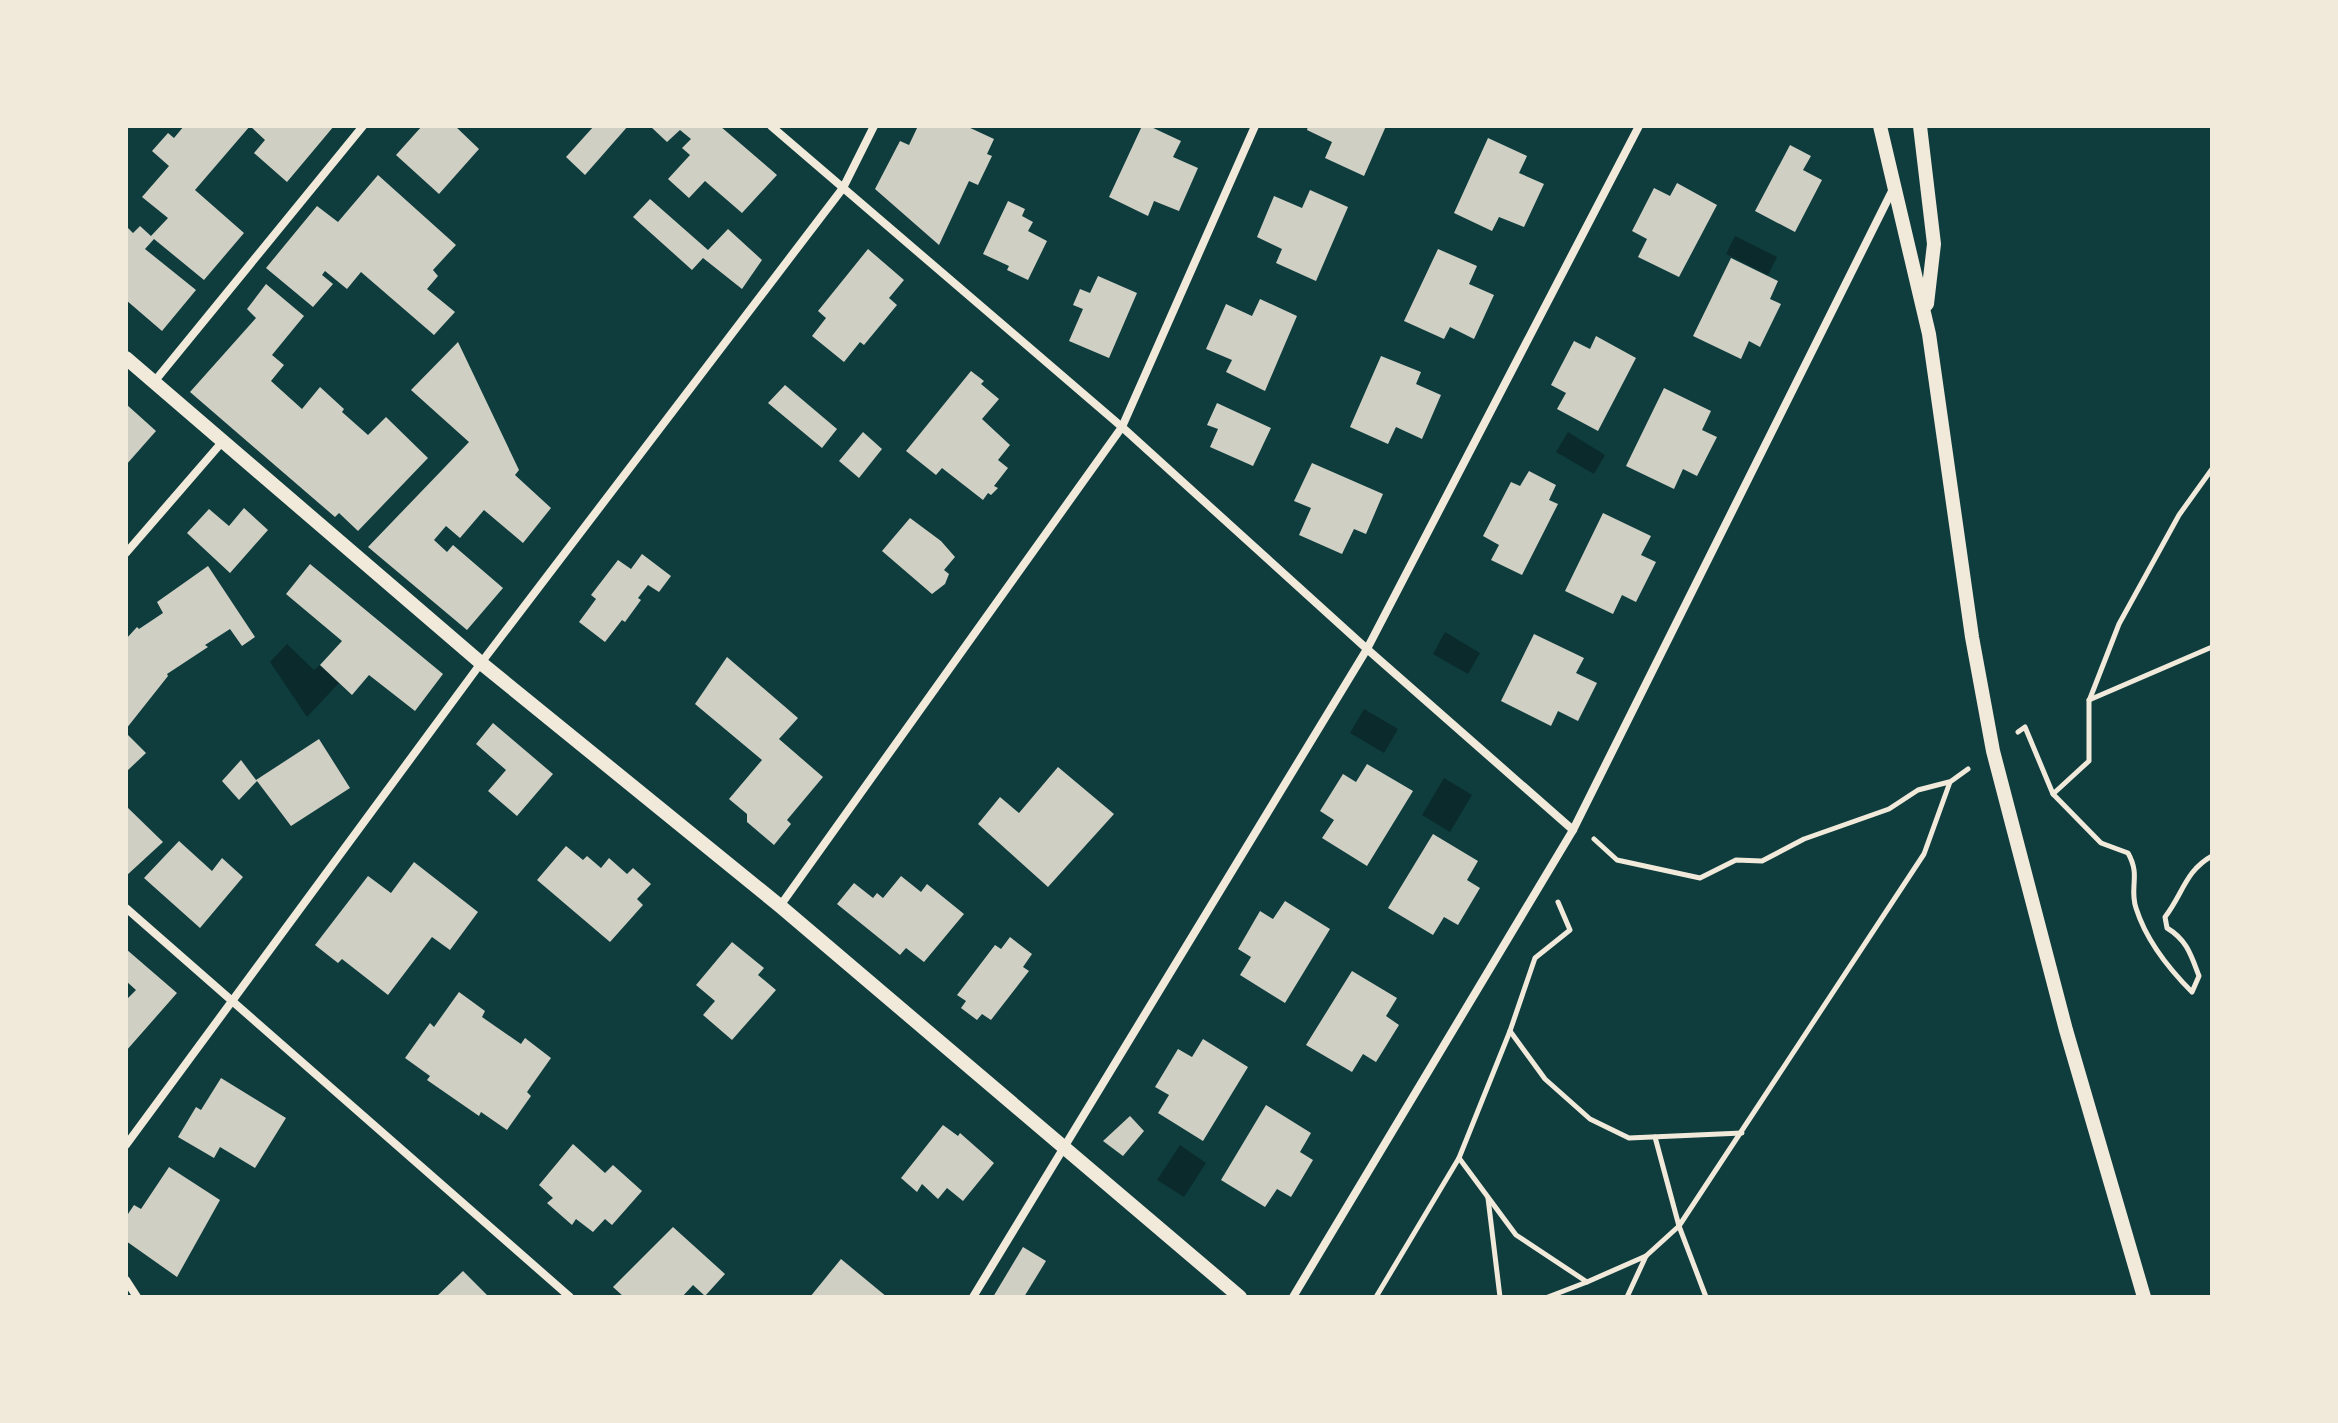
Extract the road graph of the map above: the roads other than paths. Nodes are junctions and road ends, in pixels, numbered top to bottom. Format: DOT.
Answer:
graph roads {
  1 [pos="363,126"];
  2 [pos="771,126"];
  3 [pos="874,126"];
  4 [pos="1255,126"];
  5 [pos="1639,126"];
  6 [pos="1880,126"];
  7 [pos="1920,126"];
  8 [pos="1896,184"];
  9 [pos="843,188"];
  10 [pos="1925,316"];
  11 [pos="126,358"];
  12 [pos="154,382"];
  13 [pos="1122,427"];
  14 [pos="223,441"];
  15 [pos="126,553"];
  16 [pos="1367,649"];
  17 [pos="481,663"];
  18 [pos="1573,830"];
  19 [pos="780,906"];
  20 [pos="126,908"];
  21 [pos="233,1000"];
  22 [pos="126,1145"];
  23 [pos="1064,1147"];
  24 [pos="126,1280"];
  25 [pos="137,1297"];
  26 [pos="570,1297"];
  27 [pos="973,1297"];
  28 [pos="1240,1297"];
  29 [pos="1293,1297"];
  30 [pos="2144,1297"];
  1 -- 12 [label="street"];
  2 -- 9 [label="street"];
  3 -- 9 [label="street"];
  4 -- 13 [label="street"];
  5 -- 16 [label="street"];
  6 -- 8 [label="street"];
  7 -- 10 [label="street"];
  8 -- 10 [label="street"];
  8 -- 18 [label="street"];
  9 -- 13 [label="street"];
  9 -- 17 [label="street"];
  10 -- 30 [label="street"];
  11 -- 12 [label="street"];
  12 -- 14 [label="street"];
  13 -- 16 [label="street"];
  13 -- 19 [label="street"];
  14 -- 15 [label="street"];
  14 -- 17 [label="street"];
  16 -- 18 [label="street"];
  16 -- 23 [label="street"];
  17 -- 19 [label="street"];
  17 -- 21 [label="street"];
  18 -- 29 [label="street"];
  19 -- 23 [label="street"];
  20 -- 21 [label="street"];
  21 -- 22 [label="street"];
  21 -- 26 [label="street"];
  23 -- 27 [label="street"];
  23 -- 28 [label="street"];
  24 -- 25 [label="street"];
}
